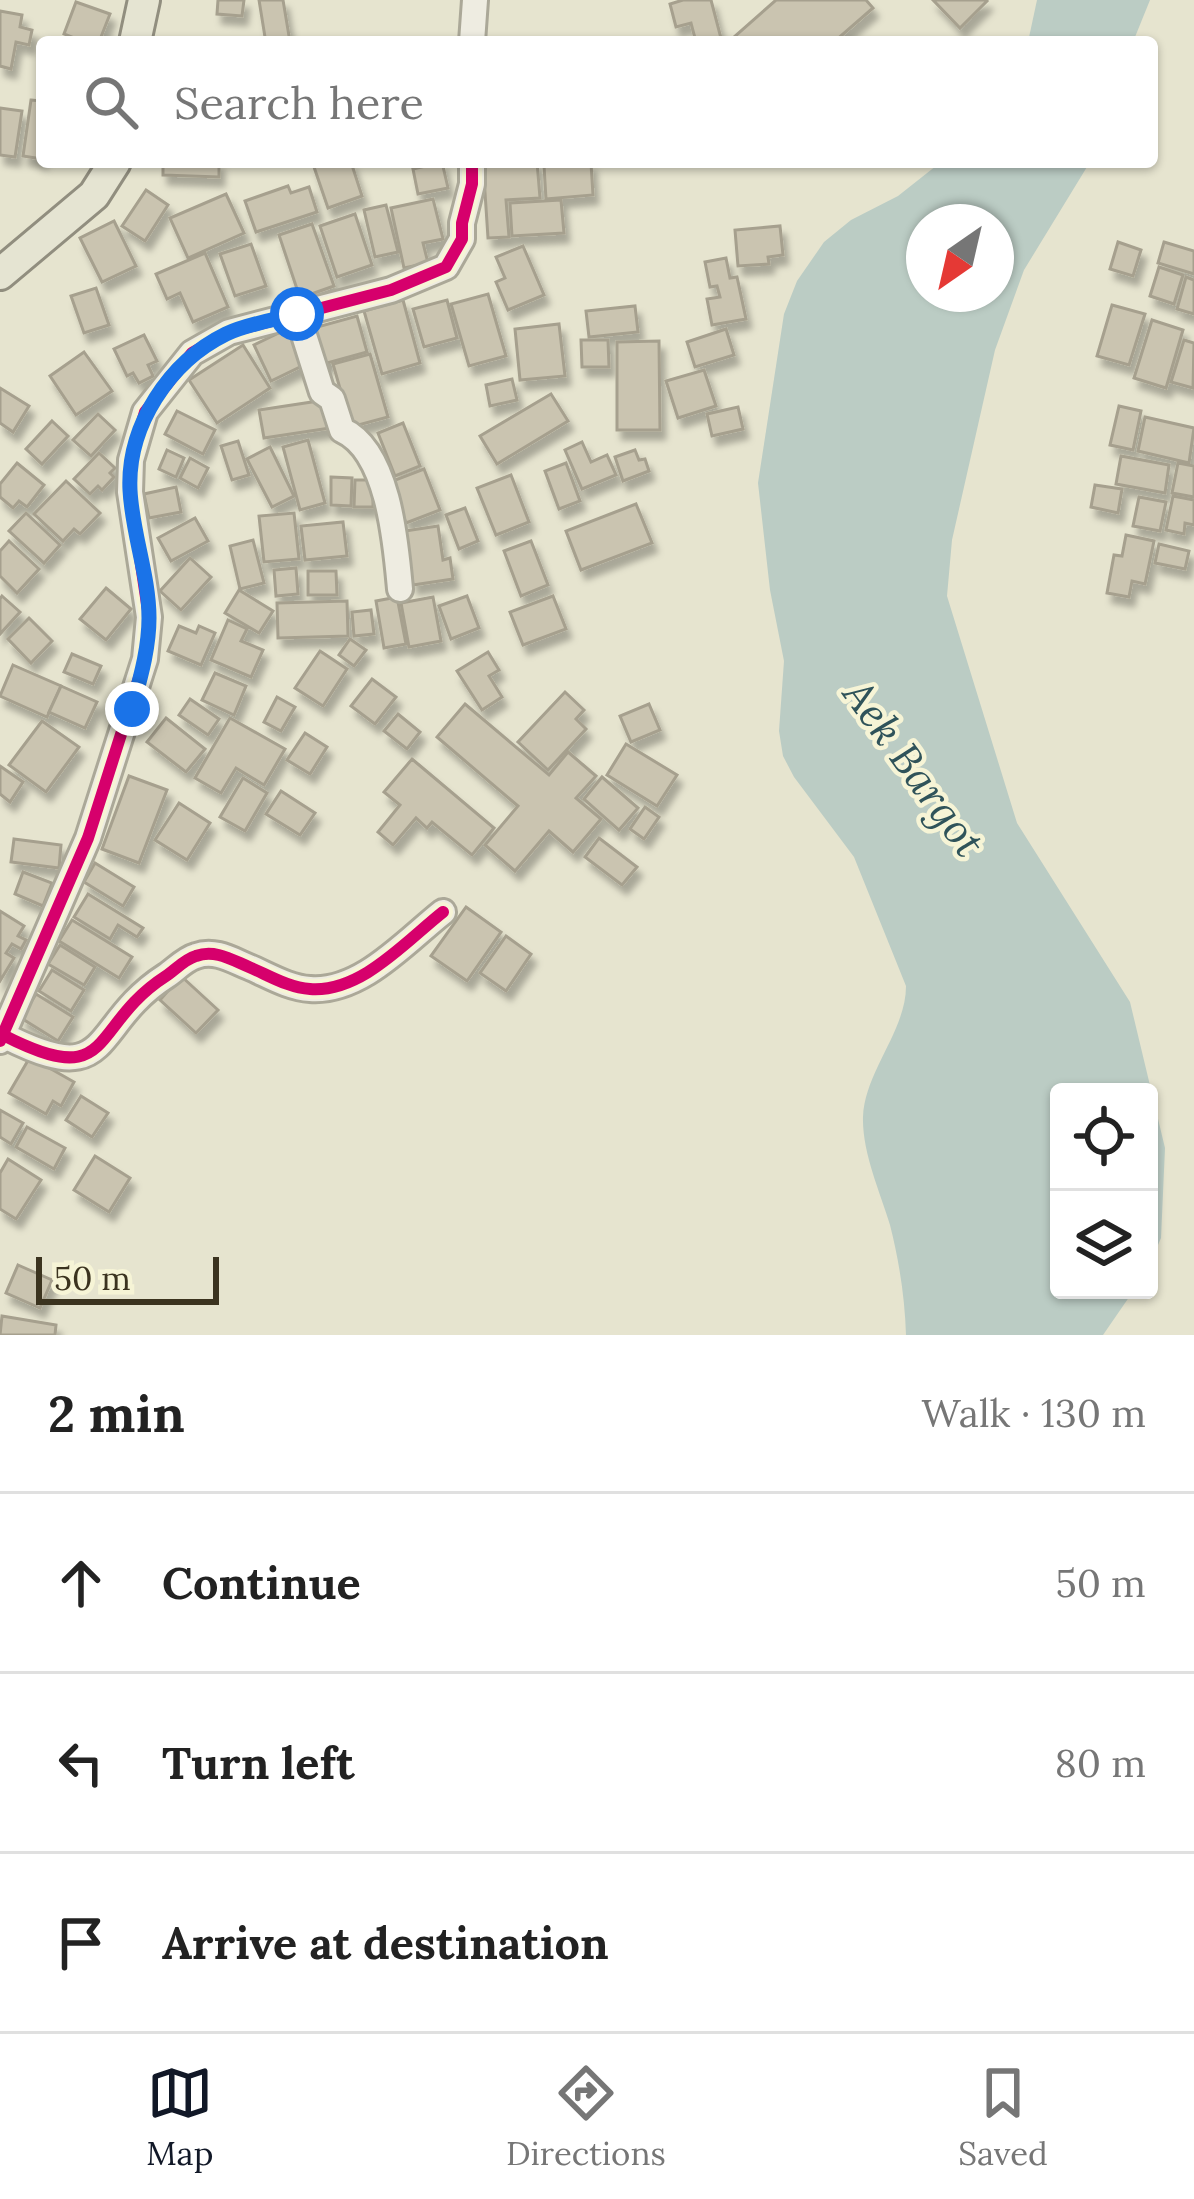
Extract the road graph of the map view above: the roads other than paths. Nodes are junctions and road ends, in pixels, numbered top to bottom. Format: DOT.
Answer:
graph roads {
  1 [pos="144,0"];
  2 [pos="475,0"];
  3 [pos="136,36"];
  4 [pos="472,36"];
  5 [pos="111,168"];
  6 [pos="472,168"];
  7 [pos="0,274"];
  8 [pos="297,314"];
  9 [pos="400,590"];
  10 [pos="442,912"];
  11 [pos="1,1038"];
  1 -- 3 [label="main road"];
  2 -- 4 [label="street"];
  5 -- 7 [label="main road"];
  6 -- 8 [label="street"];
  8 -- 9 [label="street"];
  8 -- 11 [label="street"];
  10 -- 11 [label="street"];
}
